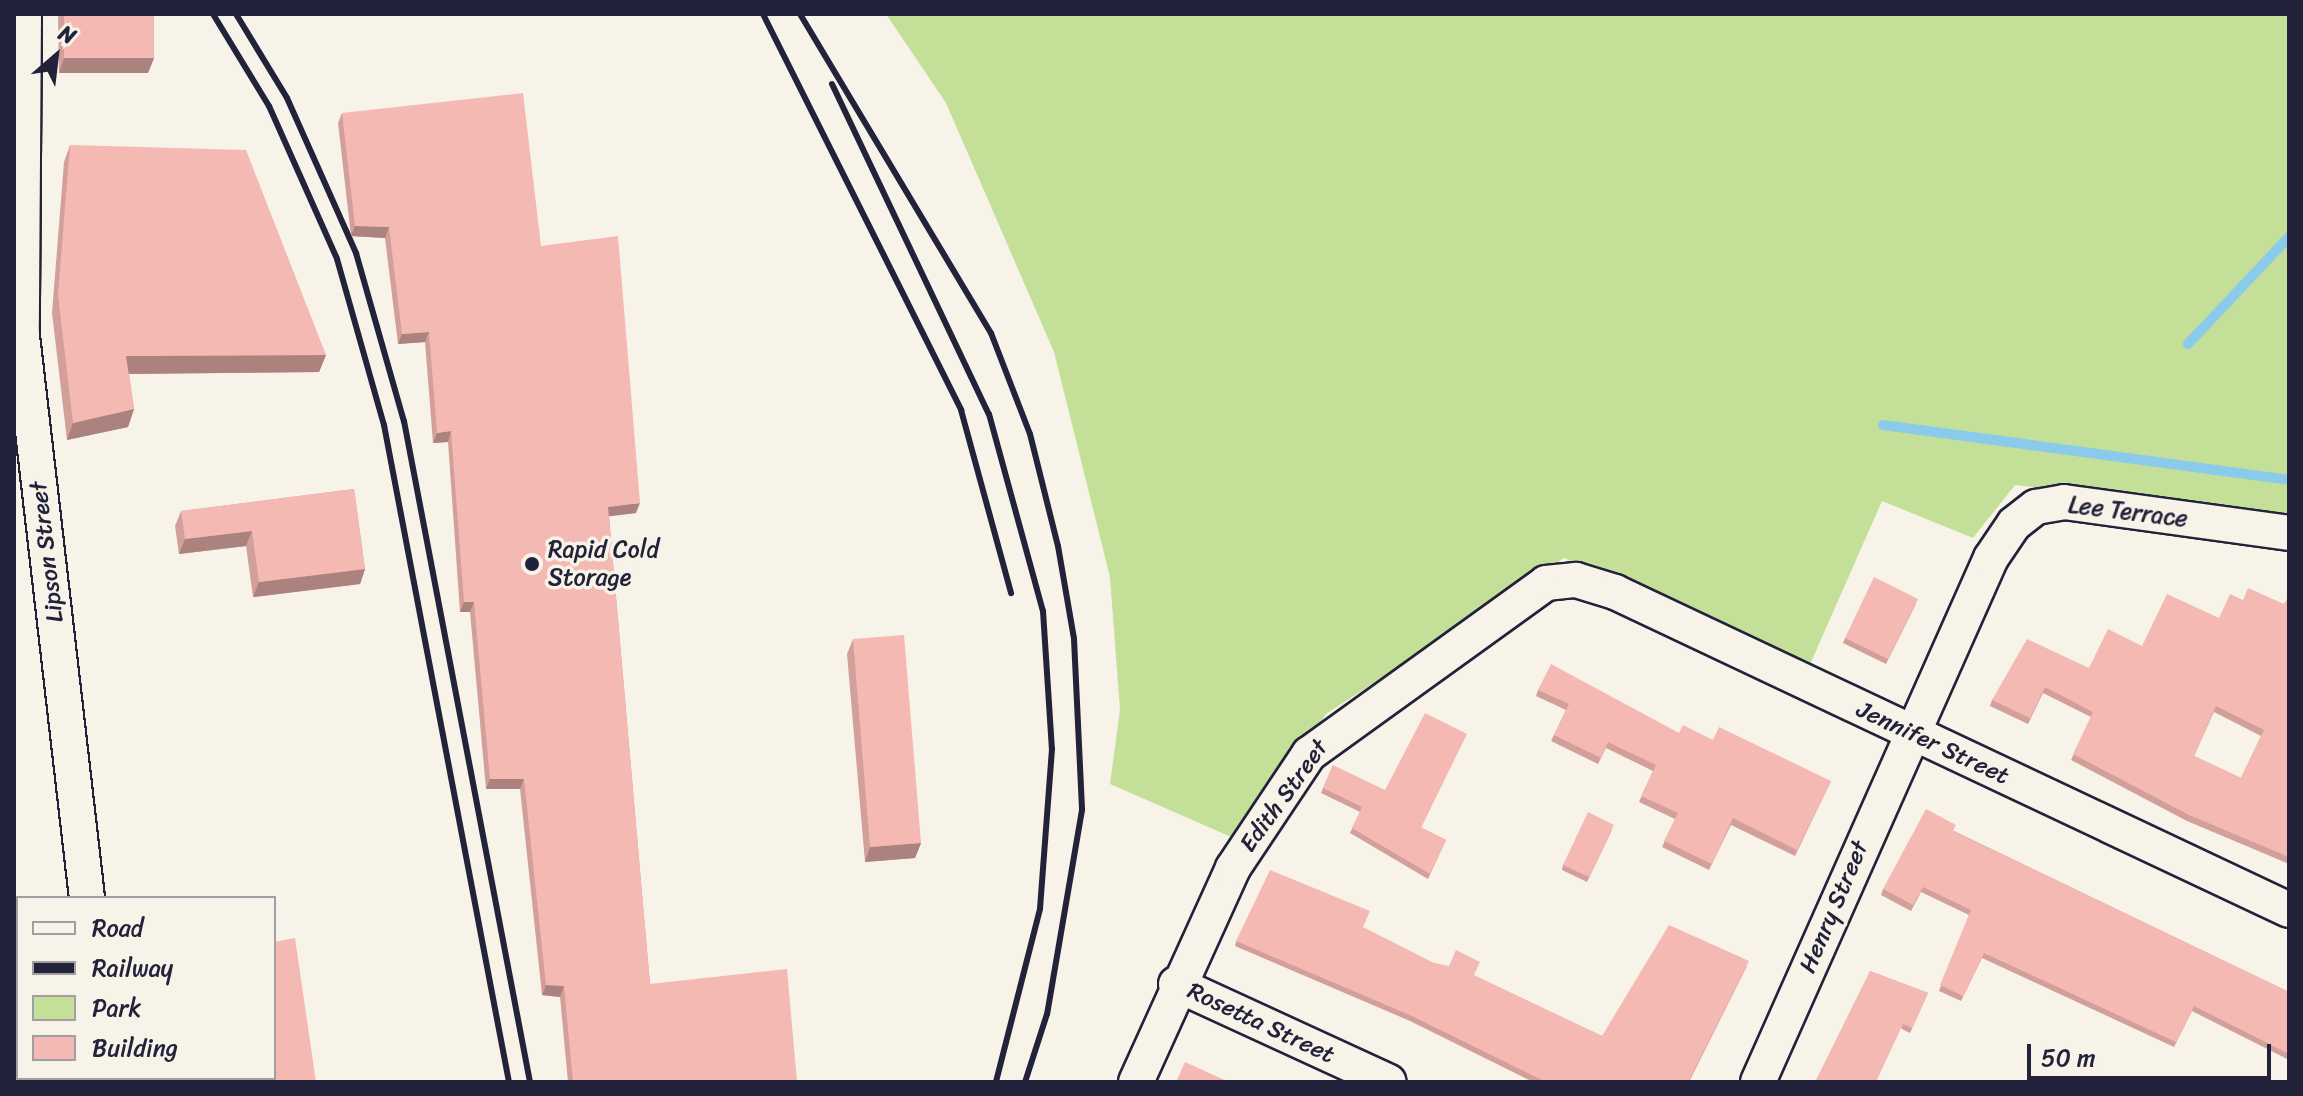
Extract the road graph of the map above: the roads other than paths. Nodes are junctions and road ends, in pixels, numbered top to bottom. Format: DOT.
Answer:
graph roads {
  1 [pos="24,14"];
  2 [pos="18,336"];
  3 [pos="2289,533"];
  4 [pos="1576,580"];
  5 [pos="1911,733"];
  6 [pos="87,896"];
  7 [pos="2289,910"];
  8 [pos="1176,984"];
  9 [pos="1136,1082"];
  10 [pos="1389,1082"];
  11 [pos="1758,1082"];
  1 -- 2 [label="street, Lipson Street"];
  2 -- 6 [label="street, Lipson Street"];
  3 -- 5 [label="street, Lee Terrace"];
  4 -- 5 [label="street, Jennifer Street"];
  4 -- 8 [label="street, Edith Street"];
  5 -- 7 [label="street, Jennifer Street"];
  5 -- 11 [label="street, Henry Street"];
  8 -- 9 [label="street, Edith Street"];
  8 -- 10 [label="street, Rosetta Street"];
}
